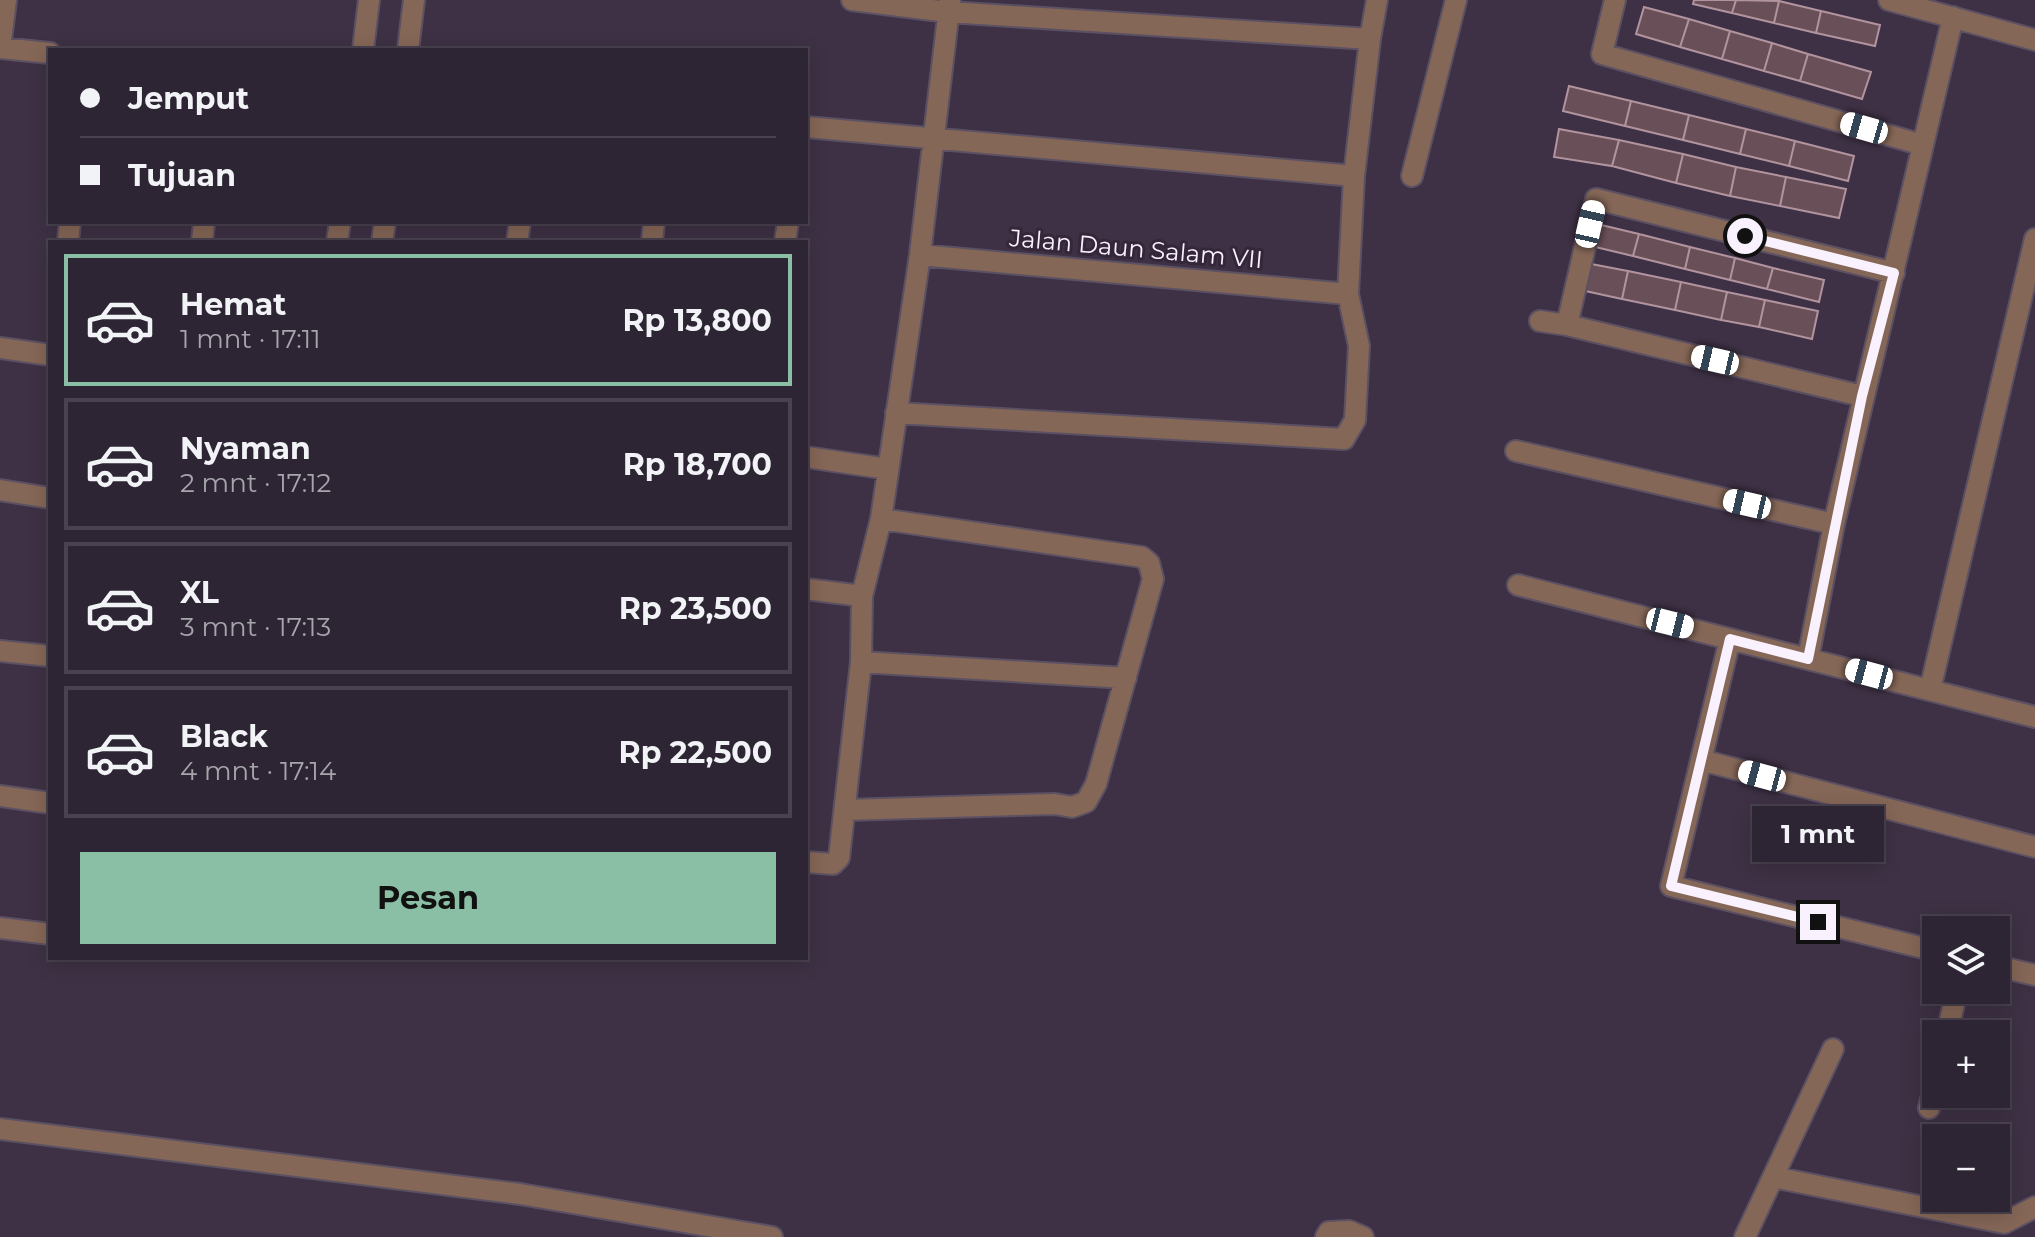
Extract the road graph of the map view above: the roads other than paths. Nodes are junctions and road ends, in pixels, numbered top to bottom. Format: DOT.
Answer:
graph roads {
  1 [pos="6,0"];
  2 [pos="369,0"];
  3 [pos="414,0"];
  4 [pos="852,0"];
  5 [pos="1377,0"];
  6 [pos="1456,0"];
  7 [pos="1615,0"];
  8 [pos="1889,0"];
  9 [pos="949,6"];
  10 [pos="1953,17"];
  11 [pos="1370,39"];
  12 [pos="2035,40"];
  13 [pos="0,48"];
  14 [pos="363,48"];
  15 [pos="408,48"];
  16 [pos="48,53"];
  17 [pos="808,127"];
  18 [pos="932,139"];
  19 [pos="1923,145"];
  20 [pos="1354,176"];
  21 [pos="1412,176"];
  22 [pos="2035,239"];
  23 [pos="920,255"];
  24 [pos="1894,273"];
  25 [pos="1348,294"];
  26 [pos="1540,321"];
  27 [pos="1567,325"];
  28 [pos="0,348"];
  29 [pos="48,355"];
  30 [pos="1862,396"];
  31 [pos="896,413"];
  32 [pos="1516,451"];
  33 [pos="808,457"];
  34 [pos="888,469"];
  35 [pos="0,490"];
  36 [pos="48,498"];
  37 [pos="881,519"];
  38 [pos="1834,524"];
  39 [pos="1518,585"];
  40 [pos="808,589"];
  41 [pos="862,596"];
  42 [pos="1730,639"];
  43 [pos="0,651"];
  44 [pos="48,656"];
  45 [pos="1808,659"];
  46 [pos="861,662"];
  47 [pos="1126,678"];
  48 [pos="1930,690"];
  49 [pos="2035,717"];
  50 [pos="1701,760"];
  51 [pos="0,796"];
  52 [pos="48,803"];
  53 [pos="845,810"];
  54 [pos="2035,847"];
  55 [pos="808,862"];
  56 [pos="0,928"];
  57 [pos="48,934"];
  58 [pos="1922,948"];
  59 [pos="2010,969"];
  60 [pos="2035,975"];
  61 [pos="1833,1049"];
  62 [pos="0,1129"];
  63 [pos="1773,1177"];
  64 [pos="2035,1207"];
  65 [pos="696,1230"];
  66 [pos="772,1237"];
  67 [pos="1326,1237"];
  68 [pos="1363,1237"];
  69 [pos="1745,1237"];
  1 -- 13 [label="street"];
  2 -- 14 [label="street"];
  3 -- 15 [label="street"];
  4 -- 9 [label="street"];
  5 -- 11 [label="street"];
  6 -- 21 [label="street"];
  7 -- 19 [label="street"];
  8 -- 10 [label="street"];
  9 -- 11 [label="street"];
  9 -- 18 [label="street"];
  10 -- 12 [label="street"];
  10 -- 19 [label="street"];
  11 -- 20 [label="street"];
  13 -- 16 [label="street"];
  17 -- 18 [label="street"];
  18 -- 20 [label="street"];
  18 -- 23 [label="street"];
  19 -- 24 [label="street"];
  20 -- 25 [label="street"];
  22 -- 48 [label="street"];
  23 -- 25 [label="street, Jalan Daun Salam VII"];
  23 -- 31 [label="street"];
  24 -- 27 [label="street"];
  24 -- 30 [label="street"];
  25 -- 31 [label="street"];
  26 -- 27 [label="street"];
  27 -- 30 [label="street"];
  28 -- 29 [label="street"];
  30 -- 38 [label="street"];
  31 -- 34 [label="street"];
  32 -- 38 [label="street"];
  33 -- 34 [label="street"];
  34 -- 37 [label="street"];
  35 -- 36 [label="street"];
  37 -- 41 [label="street"];
  37 -- 47 [label="street"];
  38 -- 45 [label="street"];
  39 -- 42 [label="street"];
  40 -- 41 [label="street"];
  41 -- 46 [label="street"];
  42 -- 45 [label="street"];
  42 -- 50 [label="street"];
  43 -- 44 [label="street"];
  45 -- 48 [label="street"];
  46 -- 47 [label="street"];
  46 -- 53 [label="street"];
  47 -- 53 [label="street"];
  48 -- 49 [label="street"];
  50 -- 54 [label="street"];
  50 -- 58 [label="street"];
  51 -- 52 [label="street"];
  53 -- 55 [label="street"];
  56 -- 57 [label="street"];
  59 -- 60 [label="street"];
  61 -- 63 [label="street"];
  62 -- 65 [label="street"];
  63 -- 64 [label="street"];
  63 -- 69 [label="street"];
  65 -- 66 [label="street"];
  67 -- 68 [label="street"];
}
